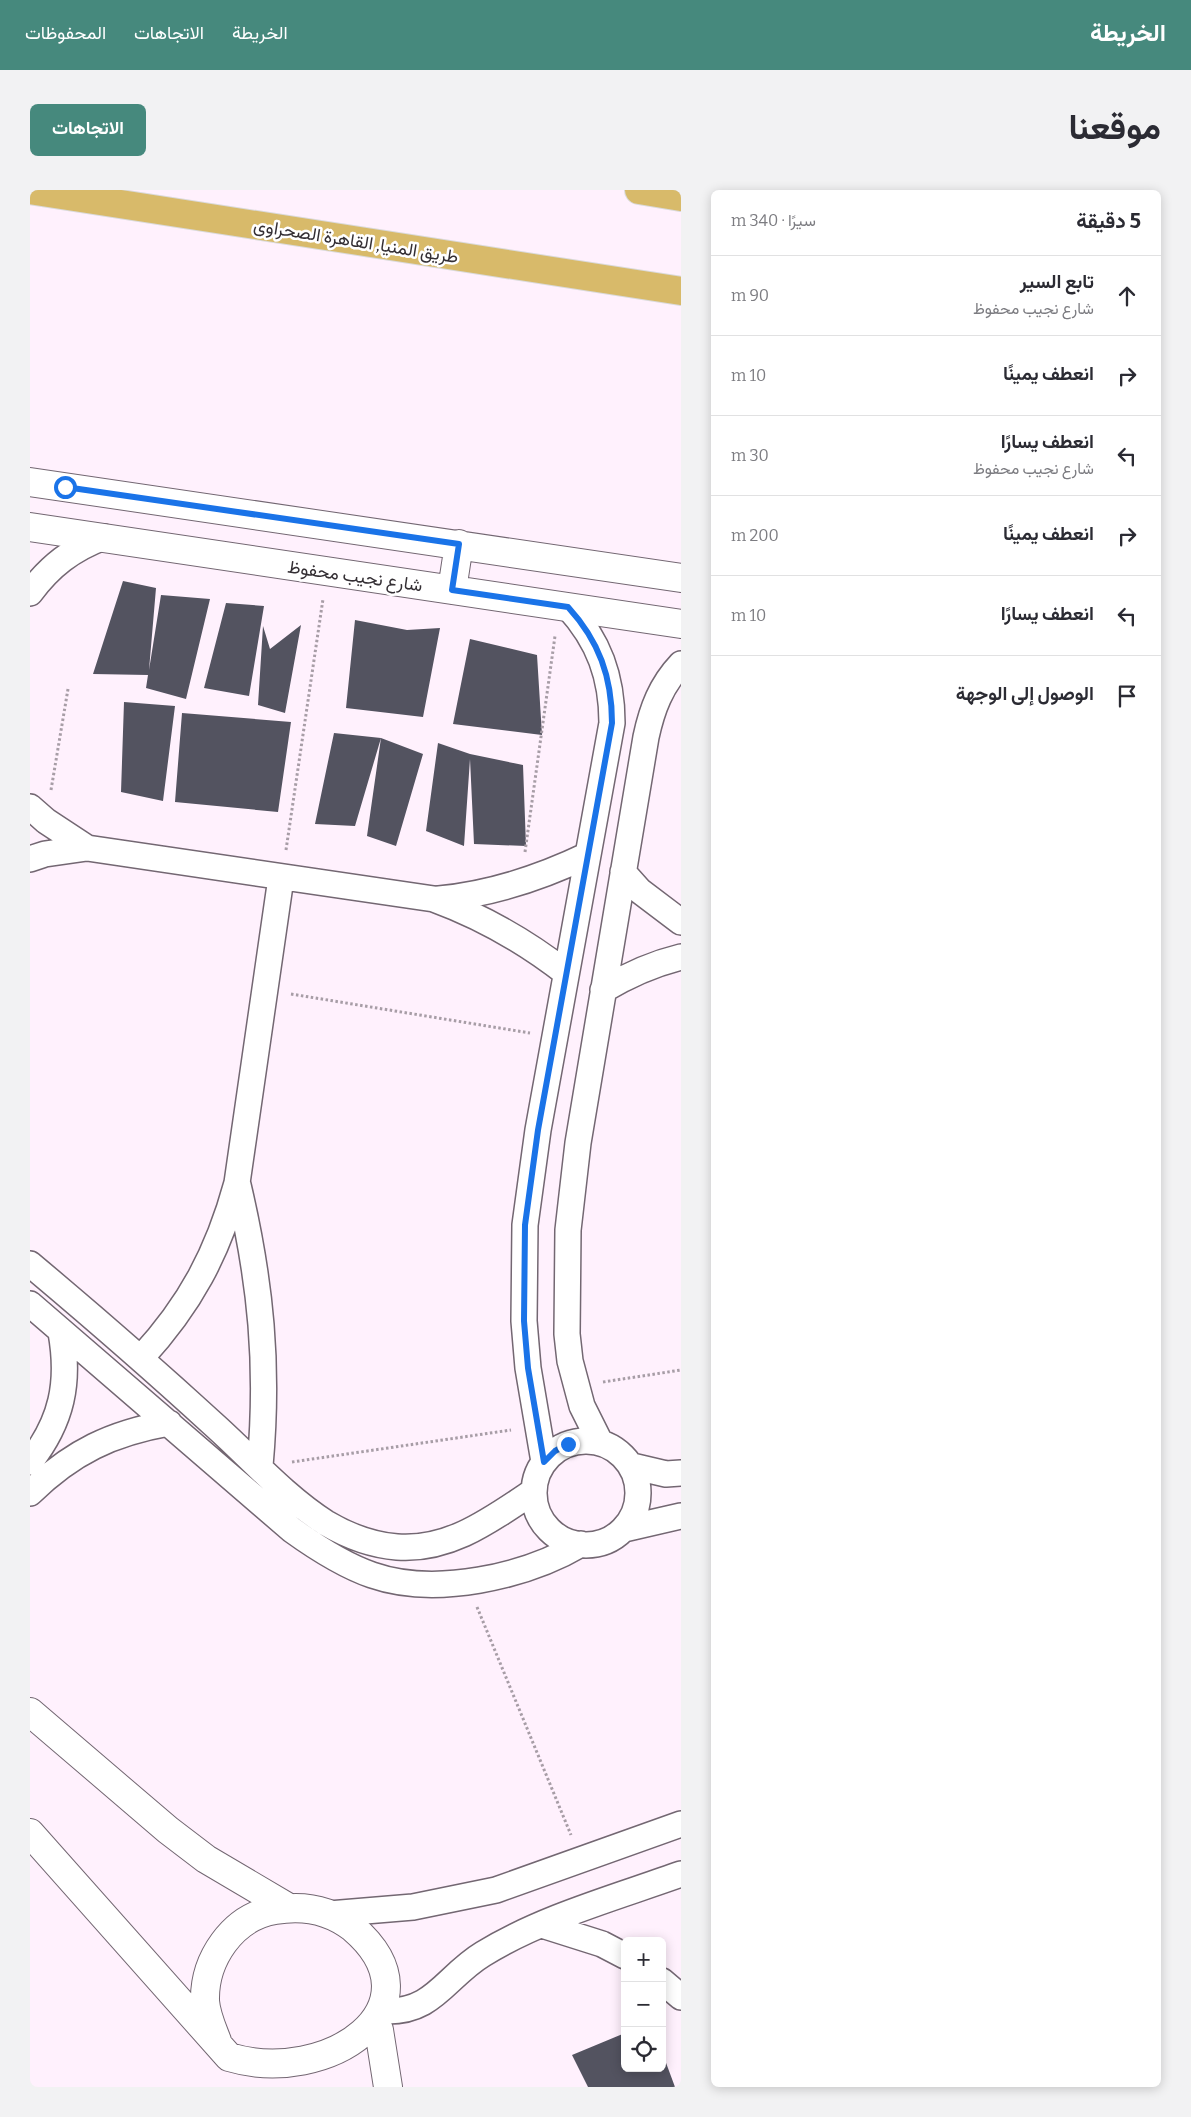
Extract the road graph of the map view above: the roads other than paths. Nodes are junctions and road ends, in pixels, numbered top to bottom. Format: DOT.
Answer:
graph roads {
  1 [pos="30,190"];
  2 [pos="640,190"];
  3 [pos="681,197"];
  4 [pos="681,291"];
  5 [pos="30,482"];
  6 [pos="30,527"];
  7 [pos="104,537"];
  8 [pos="459,544"];
  9 [pos="681,578"];
  10 [pos="452,590"];
  11 [pos="30,593"];
  12 [pos="564,606"];
  13 [pos="681,624"];
  14 [pos="681,664"];
  15 [pos="38,814"];
  16 [pos="87,848"];
  17 [pos="588,855"];
  18 [pos="30,859"];
  19 [pos="623,872"];
  20 [pos="281,878"];
  21 [pos="434,899"];
  22 [pos="681,922"];
  23 [pos="681,957"];
  24 [pos="566,973"];
  25 [pos="603,990"];
  26 [pos="548,1079"];
  27 [pos="587,1088"];
  28 [pos="237,1183"];
  29 [pos="30,1264"];
  30 [pos="30,1304"];
  31 [pos="61,1332"];
  32 [pos="141,1358"];
  33 [pos="169,1423"];
  34 [pos="600,1442"];
  35 [pos="30,1462"];
  36 [pos="544,1462"];
  37 [pos="260,1466"];
  38 [pos="632,1466"];
  39 [pos="681,1474"];
  40 [pos="534,1491"];
  41 [pos="30,1493"];
  42 [pos="681,1516"];
  43 [pos="624,1529"];
  44 [pos="581,1544"];
  45 [pos="30,1712"];
  46 [pos="681,1824"];
  47 [pos="30,1833"];
  48 [pos="681,1874"];
  49 [pos="290,1908"];
  50 [pos="329,1914"];
  51 [pos="542,1925"];
  52 [pos="621,1954"];
  53 [pos="663,1982"];
  54 [pos="681,1997"];
  55 [pos="382,2021"];
  56 [pos="223,2049"];
  57 [pos="340,2075"];
  58 [pos="295,2086"];
  59 [pos="250,2087"];
  60 [pos="388,2087"];
  1 -- 4 [label="highway, طريق المنيا, القاهرة الصحراوى"];
  2 -- 3 [label="highway"];
  5 -- 8 [label="street"];
  6 -- 7 [label="street, شارع نجيب محفوظ"];
  7 -- 10 [label="street, شارع نجيب محفوظ"];
  7 -- 11 [label="street"];
  8 -- 9 [label="street"];
  8 -- 10 [label="street"];
  10 -- 12 [label="street, شارع نجيب محفوظ"];
  12 -- 13 [label="street, شارع نجيب محفوظ"];
  12 -- 17 [label="street"];
  14 -- 19 [label="street"];
  15 -- 16 [label="street"];
  16 -- 18 [label="street"];
  16 -- 20 [label="street"];
  17 -- 21 [label="street"];
  17 -- 24 [label="street"];
  19 -- 22 [label="street"];
  19 -- 25 [label="street"];
  20 -- 21 [label="street"];
  20 -- 28 [label="street"];
  21 -- 24 [label="street"];
  23 -- 25 [label="street"];
  24 -- 26 [label="street"];
  25 -- 27 [label="street"];
  26 -- 27 [label="street"];
  26 -- 36 [label="street"];
  27 -- 34 [label="street"];
  28 -- 32 [label="street"];
  28 -- 37 [label="street"];
  29 -- 32 [label="street"];
  30 -- 31 [label="street"];
  31 -- 33 [label="street"];
  31 -- 35 [label="street"];
  32 -- 37 [label="street"];
  33 -- 41 [label="street"];
  33 -- 44 [label="street"];
  34 -- 36 [label="street"];
  34 -- 38 [label="street"];
  36 -- 40 [label="street"];
  37 -- 40 [label="street"];
  38 -- 39 [label="street"];
  38 -- 43 [label="street"];
  40 -- 44 [label="street"];
  42 -- 43 [label="street"];
  43 -- 44 [label="street"];
  45 -- 49 [label="street"];
  46 -- 50 [label="street"];
  47 -- 56 [label="street"];
  48 -- 51 [label="street"];
  49 -- 50 [label="street"];
  49 -- 56 [label="street"];
  50 -- 55 [label="street"];
  51 -- 52 [label="street"];
  51 -- 55 [label="street"];
  53 -- 54 [label="street"];
  55 -- 57 [label="street"];
  55 -- 60 [label="street"];
  56 -- 58 [label="street"];
  56 -- 59 [label="street"];
}
